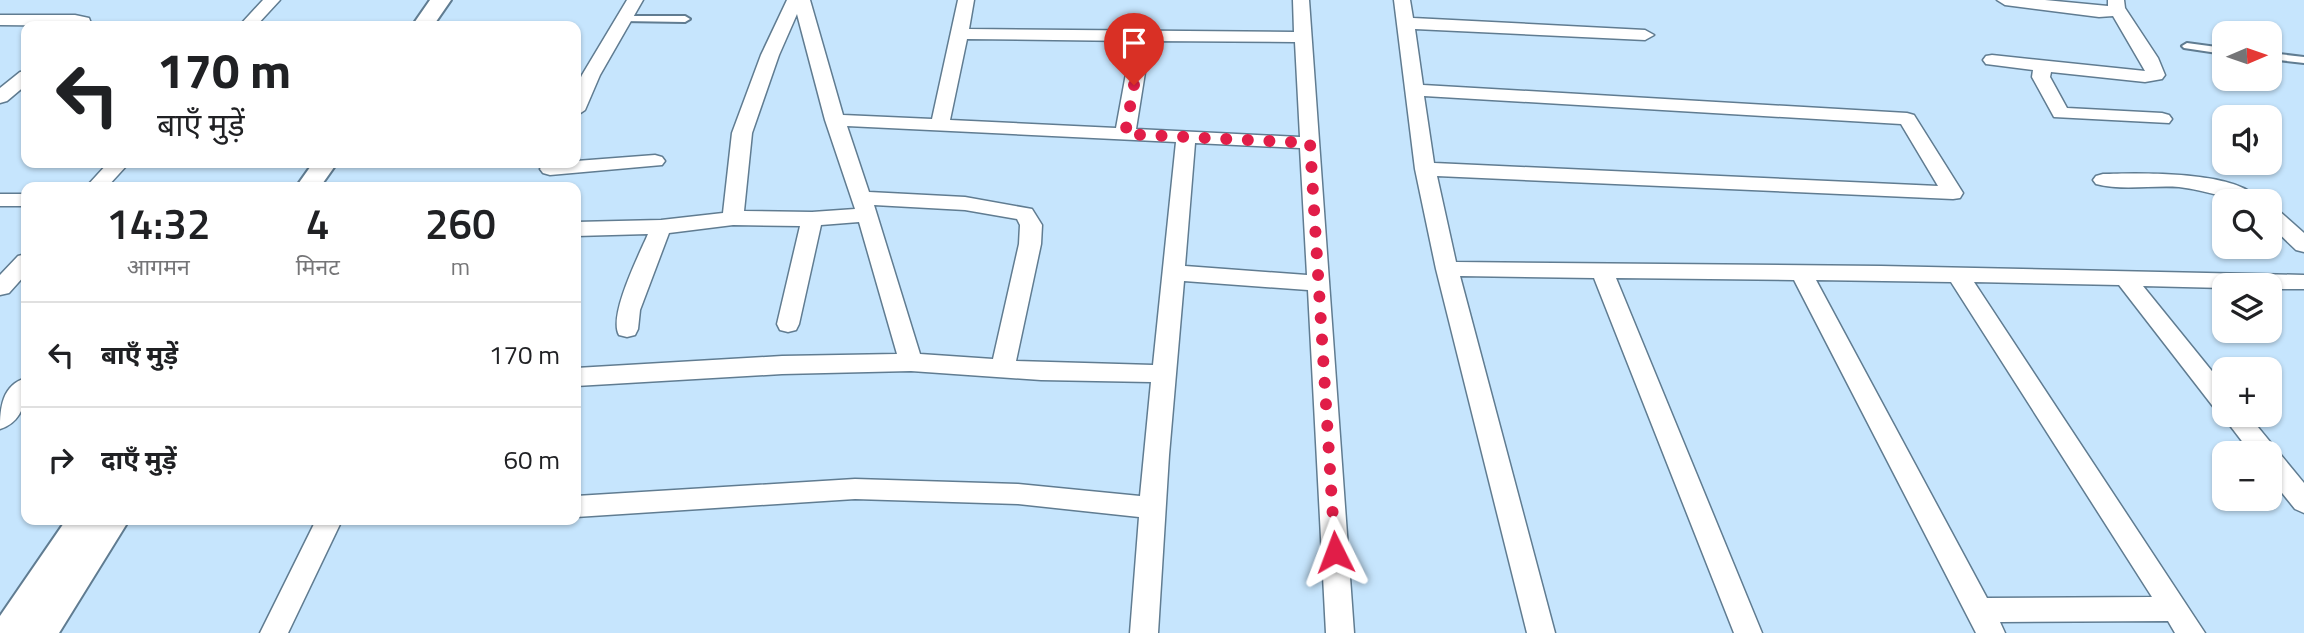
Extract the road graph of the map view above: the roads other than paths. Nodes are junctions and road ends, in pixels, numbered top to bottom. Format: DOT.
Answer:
graph roads {
  1 [pos="272,0"];
  2 [pos="441,0"];
  3 [pos="459,0"];
  4 [pos="635,0"];
  5 [pos="795,0"];
  6 [pos="802,0"];
  7 [pos="966,0"];
  8 [pos="1301,0"];
  9 [pos="1402,0"];
  10 [pos="2005,0"];
  11 [pos="2116,4"];
  12 [pos="625,19"];
  13 [pos="685,19"];
  14 [pos="0,20"];
  15 [pos="79,21"];
  16 [pos="252,21"];
  17 [pos="426,21"];
  18 [pos="445,21"];
  19 [pos="1405,23"];
  20 [pos="959,34"];
  21 [pos="1645,34"];
  22 [pos="1142,35"];
  23 [pos="1303,37"];
  24 [pos="2187,46"];
  25 [pos="2212,49"];
  26 [pos="2282,57"];
  27 [pos="1992,60"];
  28 [pos="2304,60"];
  29 [pos="2043,65"];
  30 [pos="583,75"];
  31 [pos="21,80"];
  32 [pos="1413,90"];
  33 [pos="0,97"];
  34 [pos="2162,119"];
  35 [pos="835,120"];
  36 [pos="940,124"];
  37 [pos="1125,134"];
  38 [pos="1186,138"];
  39 [pos="1310,143"];
  40 [pos="655,161"];
  41 [pos="581,165"];
  42 [pos="114,168"];
  43 [pos="1425,169"];
  44 [pos="2103,180"];
  45 [pos="101,182"];
  46 [pos="2226,189"];
  47 [pos="0,200"];
  48 [pos="21,200"];
  49 [pos="864,207"];
  50 [pos="733,218"];
  51 [pos="812,219"];
  52 [pos="2282,225"];
  53 [pos="661,227"];
  54 [pos="581,229"];
  55 [pos="2304,245"];
  56 [pos="21,266"];
  57 [pos="1447,269"];
  58 [pos="1602,271"];
  59 [pos="1801,272"];
  60 [pos="1174,273"];
  61 [pos="1958,275"];
  62 [pos="2124,277"];
  63 [pos="2304,282"];
  64 [pos="1318,283"];
  65 [pos="0,288"];
  66 [pos="21,289"];
  67 [pos="788,324"];
  68 [pos="627,329"];
  69 [pos="911,362"];
  70 [pos="1003,368"];
  71 [pos="1165,374"];
  72 [pos="581,377"];
  73 [pos="2212,388"];
  74 [pos="21,393"];
  75 [pos="0,420"];
  76 [pos="2244,427"];
  77 [pos="2255,441"];
  78 [pos="2282,475"];
  79 [pos="2304,502"];
  80 [pos="581,507"];
  81 [pos="1153,508"];
  82 [pos="81,525"];
  83 [pos="110,525"];
  84 [pos="327,525"];
  85 [pos="2176,609"];
  86 [pos="1985,622"];
  87 [pos="8,633"];
  88 [pos="40,633"];
  89 [pos="274,633"];
  90 [pos="1144,633"];
  91 [pos="1340,633"];
  92 [pos="1541,633"];
  93 [pos="1748,633"];
  94 [pos="2191,633"];
  1 -- 16 [label="street"];
  2 -- 17 [label="street"];
  3 -- 18 [label="street"];
  4 -- 12 [label="street"];
  5 -- 50 [label="street"];
  6 -- 35 [label="street"];
  7 -- 20 [label="street"];
  8 -- 23 [label="street"];
  9 -- 19 [label="street"];
  10 -- 11 [label="street"];
  11 -- 29 [label="street"];
  12 -- 13 [label="lane"];
  12 -- 30 [label="street"];
  14 -- 15 [label="street"];
  19 -- 21 [label="street"];
  19 -- 32 [label="street"];
  20 -- 22 [label="street"];
  20 -- 36 [label="street"];
  22 -- 23 [label="street"];
  22 -- 37 [label="street"];
  23 -- 39 [label="street"];
  24 -- 25 [label="lane"];
  26 -- 28 [label="lane"];
  27 -- 29 [label="street"];
  29 -- 34 [label="street"];
  31 -- 33 [label="street"];
  32 -- 43 [label="street"];
  32 -- 43 [label="street"];
  35 -- 36 [label="street"];
  35 -- 49 [label="street"];
  36 -- 37 [label="street"];
  37 -- 38 [label="street"];
  38 -- 39 [label="street"];
  38 -- 60 [label="street"];
  39 -- 64 [label="street"];
  40 -- 41 [label="street"];
  42 -- 45 [label="street"];
  43 -- 57 [label="street"];
  44 -- 46 [label="street"];
  47 -- 48 [label="street"];
  49 -- 51 [label="street"];
  49 -- 69 [label="street"];
  49 -- 70 [label="street"];
  50 -- 51 [label="street"];
  50 -- 53 [label="street"];
  51 -- 67 [label="street"];
  52 -- 55 [label="street"];
  53 -- 54 [label="street"];
  53 -- 68 [label="street"];
  56 -- 65 [label="street"];
  57 -- 58 [label="street"];
  57 -- 92 [label="street"];
  58 -- 59 [label="street"];
  58 -- 93 [label="street"];
  59 -- 61 [label="street"];
  59 -- 86 [label="street"];
  60 -- 64 [label="street"];
  60 -- 71 [label="street"];
  61 -- 62 [label="street"];
  61 -- 85 [label="street"];
  62 -- 63 [label="street"];
  62 -- 73 [label="street"];
  64 -- 91 [label="street"];
  65 -- 66 [label="street"];
  69 -- 70 [label="street"];
  69 -- 72 [label="street"];
  70 -- 71 [label="street"];
  71 -- 81 [label="street"];
  74 -- 75 [label="street"];
  76 -- 77 [label="street"];
  78 -- 79 [label="street"];
  80 -- 81 [label="street"];
  81 -- 90 [label="street"];
  82 -- 87 [label="street"];
  83 -- 88 [label="street"];
  84 -- 89 [label="street"];
  85 -- 86 [label="street"];
  85 -- 94 [label="street"];
}
